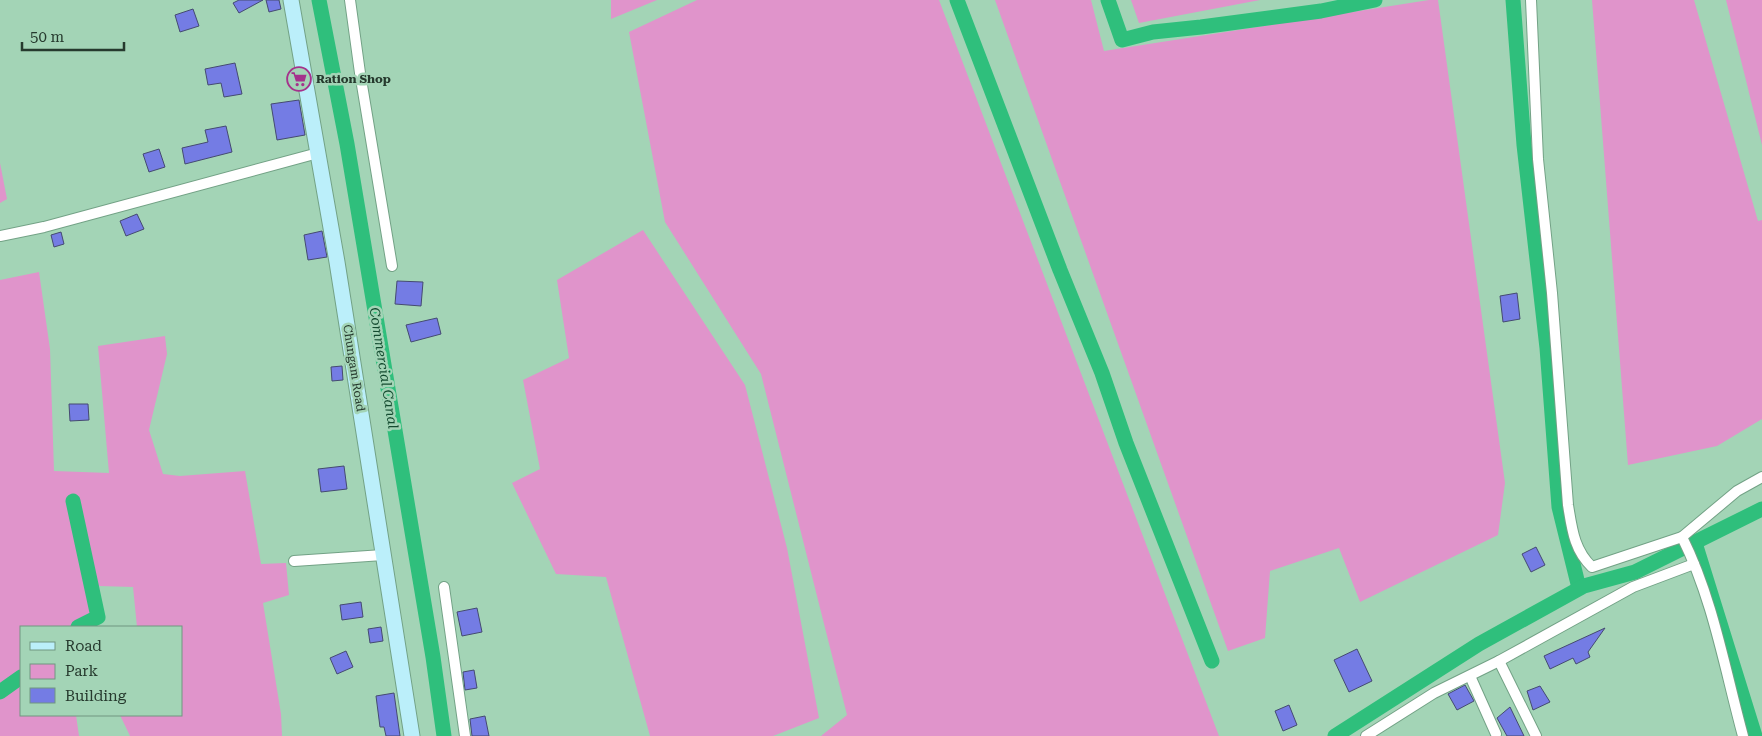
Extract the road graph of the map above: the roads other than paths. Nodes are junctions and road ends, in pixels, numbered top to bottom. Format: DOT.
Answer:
graph roads {
  1 [pos="291,0"];
  2 [pos="350,0"];
  3 [pos="1531,0"];
  4 [pos="318,153"];
  5 [pos="0,236"];
  6 [pos="392,266"];
  7 [pos="1762,477"];
  8 [pos="1684,540"];
  9 [pos="383,555"];
  10 [pos="1692,560"];
  11 [pos="294,561"];
  12 [pos="444,587"];
  13 [pos="1499,661"];
  14 [pos="1470,676"];
  15 [pos="1496,734"];
  16 [pos="412,736"];
  17 [pos="465,736"];
  18 [pos="1366,736"];
  19 [pos="1536,736"];
  20 [pos="1743,736"];
  1 -- 4 [label="main road, Chungam Road"];
  2 -- 6 [label="street"];
  3 -- 8 [label="street"];
  4 -- 5 [label="street"];
  4 -- 9 [label="main road, Chungam Road"];
  7 -- 8 [label="street"];
  8 -- 10 [label="street"];
  9 -- 11 [label="street"];
  9 -- 16 [label="main road, Chungam Road"];
  10 -- 13 [label="street"];
  10 -- 20 [label="street"];
  12 -- 17 [label="street"];
  13 -- 14 [label="street"];
  13 -- 19 [label="street"];
  14 -- 15 [label="street"];
  14 -- 18 [label="street"];
}
